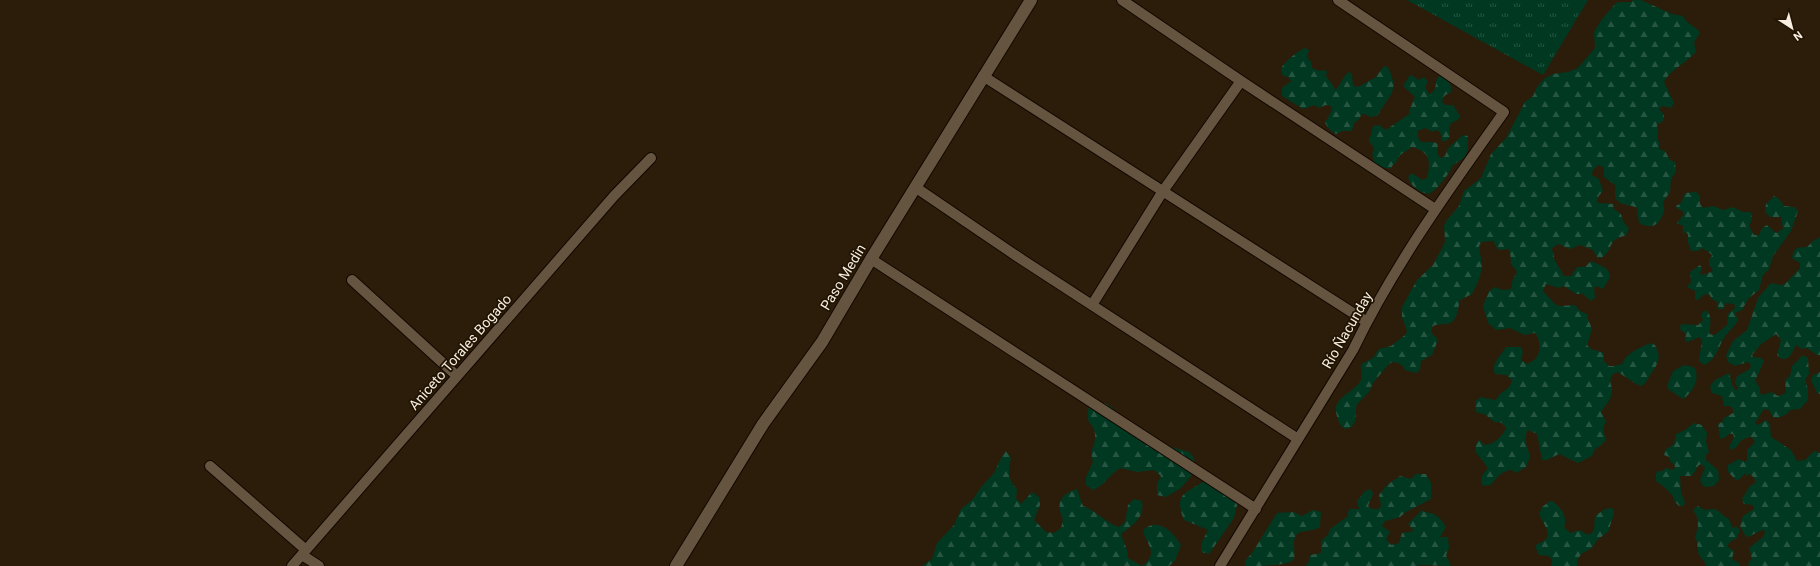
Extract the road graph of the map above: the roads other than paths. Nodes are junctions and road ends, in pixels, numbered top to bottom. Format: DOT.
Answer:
graph roads {
  1 [pos="1031,0"];
  2 [pos="1122,0"];
  3 [pos="1338,0"];
  4 [pos="983,76"];
  5 [pos="1241,81"];
  6 [pos="651,158"];
  7 [pos="915,187"];
  8 [pos="1163,191"];
  9 [pos="1435,209"];
  10 [pos="871,259"];
  11 [pos="352,280"];
  12 [pos="1092,305"];
  13 [pos="1367,322"];
  14 [pos="457,376"];
  15 [pos="1298,439"];
  16 [pos="210,466"];
  17 [pos="1256,509"];
  18 [pos="304,553"];
  19 [pos="679,565"];
  20 [pos="292,566"];
  21 [pos="319,566"];
  22 [pos="1220,566"];
  1 -- 4 [label="street, Paso Medin"];
  2 -- 5 [label="street"];
  3 -- 9 [label="street, Río Ñacunday"];
  4 -- 7 [label="street, Paso Medin"];
  4 -- 8 [label="street"];
  5 -- 8 [label="street"];
  5 -- 9 [label="street"];
  6 -- 14 [label="street, Aniceto Torales Bogado"];
  7 -- 10 [label="street, Paso Medin"];
  7 -- 12 [label="street"];
  8 -- 12 [label="street"];
  8 -- 13 [label="street"];
  9 -- 13 [label="street, Río Ñacunday"];
  10 -- 17 [label="street"];
  10 -- 19 [label="street, Paso Medin"];
  11 -- 14 [label="street"];
  12 -- 15 [label="street"];
  13 -- 15 [label="street, Río Ñacunday"];
  14 -- 18 [label="street, Aniceto Torales Bogado"];
  15 -- 17 [label="street, Río Ñacunday"];
  16 -- 18 [label="street"];
  17 -- 22 [label="street, Río Ñacunday"];
  18 -- 20 [label="street, Aniceto Torales Bogado"];
  18 -- 21 [label="street"];
}
